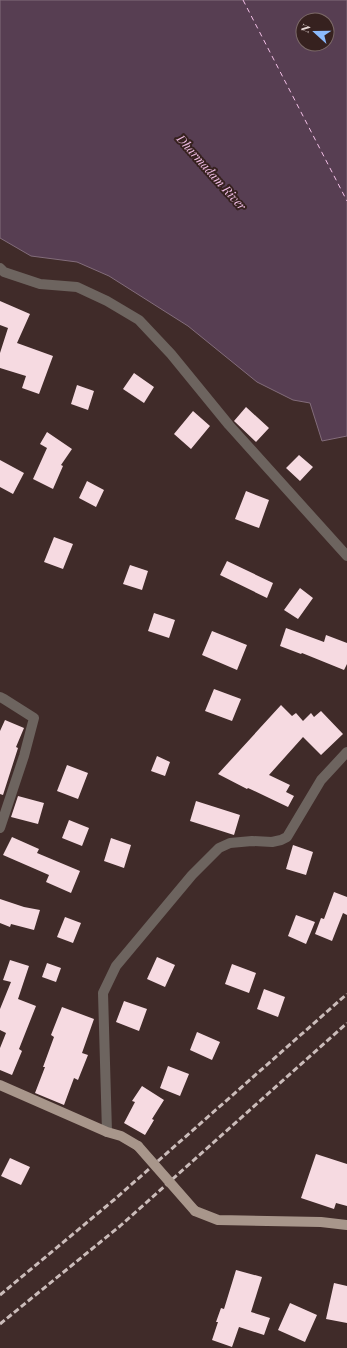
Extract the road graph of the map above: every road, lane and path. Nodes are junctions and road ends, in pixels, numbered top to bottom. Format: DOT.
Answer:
graph roads {
  1 [pos="0,268"];
  2 [pos="347,556"];
  3 [pos="0,698"];
  4 [pos="347,752"];
  5 [pos="0,828"];
  6 [pos="0,1085"];
  7 [pos="108,1132"];
  8 [pos="347,1225"];
  1 -- 2 [label="street"];
  3 -- 5 [label="street"];
  4 -- 7 [label="street"];
  6 -- 7 [label="main road"];
  7 -- 8 [label="main road, bridge"];
}
